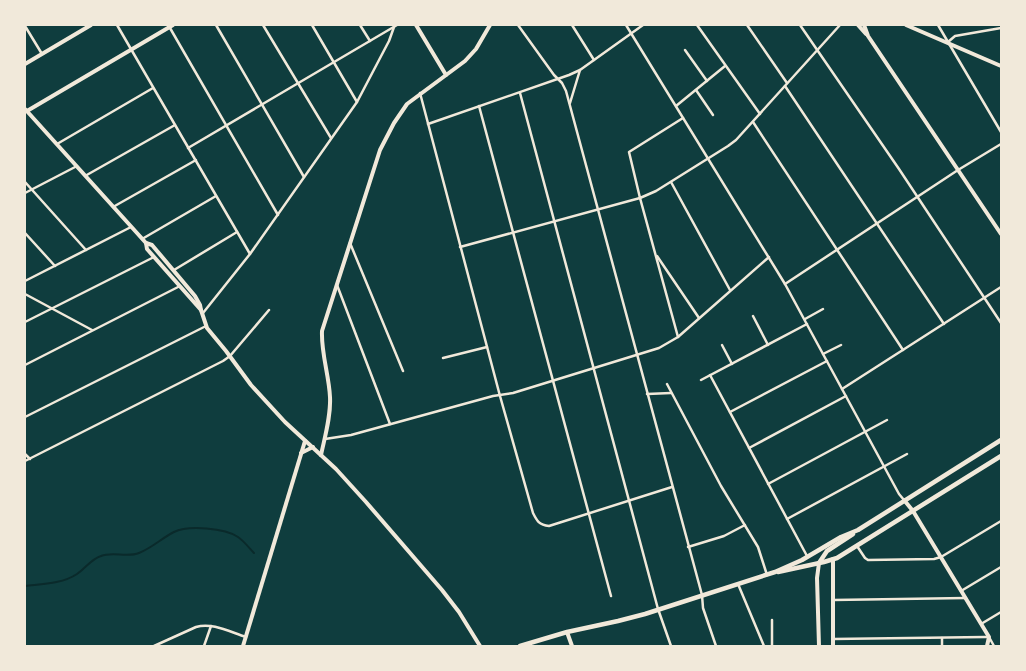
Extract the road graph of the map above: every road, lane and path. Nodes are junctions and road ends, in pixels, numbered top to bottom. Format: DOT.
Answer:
graph roads {
  1 [pos="91,25"];
  2 [pos="117,25"];
  3 [pos="216,25"];
  4 [pos="263,25"];
  5 [pos="312,25"];
  6 [pos="360,25"];
  7 [pos="416,25"];
  8 [pos="490,25"];
  9 [pos="518,25"];
  10 [pos="572,25"];
  11 [pos="626,25"];
  12 [pos="643,25"];
  13 [pos="697,25"];
  14 [pos="747,25"];
  15 [pos="800,25"];
  16 [pos="840,25"];
  17 [pos="858,25"];
  18 [pos="864,25"];
  19 [pos="906,25"];
  20 [pos="938,25"];
  21 [pos="25,26"];
  22 [pos="171,26"];
  23 [pos="395,26"];
  24 [pos="1001,28"];
  25 [pos="631,33"];
  26 [pos="868,36"];
  27 [pos="370,41"];
  28 [pos="948,42"];
  29 [pos="131,50"];
  30 [pos="685,50"];
  31 [pos="818,50"];
  32 [pos="42,54"];
  33 [pos="594,60"];
  34 [pos="334,62"];
  35 [pos="25,64"];
  36 [pos="726,66"];
  37 [pos="1001,66"];
  38 [pos="580,70"];
  39 [pos="446,76"];
  40 [pos="560,79"];
  41 [pos="707,81"];
  42 [pos="298,83"];
  43 [pos="786,84"];
  44 [pos="153,88"];
  45 [pos="696,90"];
  46 [pos="420,93"];
  47 [pos="520,93"];
  48 [pos="357,102"];
  49 [pos="262,104"];
  50 [pos="570,104"];
  51 [pos="479,106"];
  52 [pos="676,106"];
  53 [pos="26,111"];
  54 [pos="760,114"];
  55 [pos="713,115"];
  56 [pos="683,118"];
  57 [pos="752,122"];
  58 [pos="428,124"];
  59 [pos="175,125"];
  60 [pos="226,125"];
  61 [pos="1001,132"];
  62 [pos="331,138"];
  63 [pos="57,144"];
  64 [pos="1001,144"];
  65 [pos="188,148"];
  66 [pos="708,159"];
  67 [pos="196,160"];
  68 [pos="76,166"];
  69 [pos="958,170"];
  70 [pos="85,176"];
  71 [pos="304,177"];
  72 [pos="25,182"];
  73 [pos="671,182"];
  74 [pos="32,190"];
  75 [pos="25,193"];
  76 [pos="216,196"];
  77 [pos="917,197"];
  78 [pos="640,198"];
  79 [pos="113,207"];
  80 [pos="598,210"];
  81 [pos="278,215"];
  82 [pos="554,222"];
  83 [pos="877,224"];
  84 [pos="131,227"];
  85 [pos="237,232"];
  86 [pos="513,232"];
  87 [pos="25,233"];
  88 [pos="1001,234"];
  89 [pos="142,239"];
  90 [pos="350,242"];
  91 [pos="146,243"];
  92 [pos="460,247"];
  93 [pos="86,250"];
  94 [pos="837,250"];
  95 [pos="655,253"];
  96 [pos="250,254"];
  97 [pos="154,257"];
  98 [pos="769,257"];
  99 [pos="55,266"];
  100 [pos="174,270"];
  101 [pos="25,281"];
  102 [pos="336,284"];
  103 [pos="785,284"];
  104 [pos="180,286"];
  105 [pos="1001,287"];
  106 [pos="730,290"];
  107 [pos="25,294"];
  108 [pos="984,298"];
  109 [pos="52,308"];
  110 [pos="823,309"];
  111 [pos="269,310"];
  112 [pos="202,312"];
  113 [pos="753,316"];
  114 [pos="699,318"];
  115 [pos="805,319"];
  116 [pos="25,322"];
  117 [pos="1001,322"];
  118 [pos="807,324"];
  119 [pos="944,324"];
  120 [pos="206,326"];
  121 [pos="92,330"];
  122 [pos="678,337"];
  123 [pos="722,345"];
  124 [pos="768,345"];
  125 [pos="841,345"];
  126 [pos="486,347"];
  127 [pos="904,350"];
  128 [pos="637,354"];
  129 [pos="823,354"];
  130 [pos="230,356"];
  131 [pos="443,358"];
  132 [pos="827,361"];
  133 [pos="25,364"];
  134 [pos="732,364"];
  135 [pos="594,368"];
  136 [pos="403,371"];
  137 [pos="710,375"];
  138 [pos="701,380"];
  139 [pos="553,381"];
  140 [pos="666,384"];
  141 [pos="842,389"];
  142 [pos="671,393"];
  143 [pos="647,394"];
  144 [pos="500,396"];
  145 [pos="846,396"];
  146 [pos="730,412"];
  147 [pos="25,417"];
  148 [pos="887,420"];
  149 [pos="390,424"];
  150 [pos="865,432"];
  151 [pos="325,439"];
  152 [pos="1001,440"];
  153 [pos="305,441"];
  154 [pos="312,447"];
  155 [pos="749,448"];
  156 [pos="301,453"];
  157 [pos="25,454"];
  158 [pos="907,454"];
  159 [pos="321,455"];
  160 [pos="1001,456"];
  161 [pos="30,459"];
  162 [pos="25,461"];
  163 [pos="884,467"];
  164 [pos="768,484"];
  165 [pos="672,487"];
  166 [pos="629,500"];
  167 [pos="904,500"];
  168 [pos="913,511"];
  169 [pos="589,513"];
  170 [pos="787,519"];
  171 [pos="1001,521"];
  172 [pos="745,525"];
  173 [pos="856,531"];
  174 [pos="857,546"];
  175 [pos="688,547"];
  176 [pos="941,556"];
  177 [pos="808,558"];
  178 [pos="833,559"];
  179 [pos="819,563"];
  180 [pos="1001,567"];
  181 [pos="775,572"];
  182 [pos="767,575"];
  183 [pos="738,584"];
  184 [pos="961,591"];
  185 [pos="702,595"];
  186 [pos="611,596"];
  187 [pos="966,598"];
  188 [pos="832,600"];
  189 [pos="658,609"];
  190 [pos="1001,612"];
  191 [pos="772,620"];
  192 [pos="981,624"];
  193 [pos="212,626"];
  194 [pos="568,632"];
  195 [pos="989,637"];
  196 [pos="246,638"];
  197 [pos="942,638"];
  198 [pos="833,639"];
  199 [pos="154,646"];
  200 [pos="204,646"];
  201 [pos="243,646"];
  202 [pos="480,646"];
  203 [pos="520,646"];
  204 [pos="572,646"];
  205 [pos="671,646"];
  206 [pos="716,646"];
  207 [pos="764,646"];
  208 [pos="772,646"];
  209 [pos="819,646"];
  210 [pos="833,646"];
  211 [pos="942,646"];
  212 [pos="987,646"];
  213 [pos="994,646"];
  1 -- 32 [label="street"];
  2 -- 29 [label="street"];
  3 -- 49 [label="street"];
  4 -- 42 [label="street"];
  5 -- 34 [label="street"];
  6 -- 27 [label="street"];
  7 -- 39 [label="street"];
  8 -- 39 [label="street"];
  9 -- 40 [label="street"];
  10 -- 33 [label="street"];
  11 -- 25 [label="street"];
  12 -- 25 [label="street"];
  13 -- 36 [label="street"];
  14 -- 43 [label="street"];
  15 -- 31 [label="street"];
  16 -- 31 [label="street"];
  17 -- 26 [label="street"];
  18 -- 26 [label="street"];
  19 -- 28 [label="street"];
  20 -- 28 [label="street"];
  21 -- 32 [label="street"];
  22 -- 29 [label="street"];
  22 -- 60 [label="street"];
  23 -- 27 [label="street"];
  23 -- 48 [label="street"];
  24 -- 28 [label="street"];
  25 -- 33 [label="street"];
  25 -- 52 [label="street"];
  26 -- 69 [label="street"];
  27 -- 34 [label="street"];
  28 -- 37 [label="street"];
  28 -- 61 [label="street"];
  29 -- 44 [label="street"];
  29 -- 53 [label="street"];
  30 -- 41 [label="street"];
  31 -- 43 [label="street"];
  31 -- 77 [label="street"];
  32 -- 35 [label="street"];
  33 -- 38 [label="street"];
  34 -- 42 [label="street"];
  34 -- 48 [label="street"];
  36 -- 41 [label="street"];
  36 -- 54 [label="street"];
  38 -- 40 [label="street"];
  38 -- 50 [label="street"];
  39 -- 46 [label="street"];
  40 -- 47 [label="street"];
  40 -- 50 [label="street"];
  41 -- 45 [label="street"];
  42 -- 49 [label="street"];
  42 -- 62 [label="street"];
  43 -- 54 [label="street"];
  43 -- 83 [label="street"];
  44 -- 59 [label="street"];
  44 -- 63 [label="street"];
  45 -- 52 [label="street"];
  45 -- 55 [label="street"];
  46 -- 58 [label="street"];
  46 -- 90 [label="street"];
  47 -- 51 [label="street"];
  47 -- 82 [label="street"];
  48 -- 62 [label="street"];
  49 -- 60 [label="street"];
  49 -- 71 [label="street"];
  50 -- 80 [label="street"];
  51 -- 58 [label="street"];
  51 -- 86 [label="street"];
  52 -- 56 [label="street"];
  53 -- 63 [label="street"];
  54 -- 57 [label="street"];
  56 -- 66 [label="street"];
  56 -- 78 [label="street"];
  57 -- 66 [label="street"];
  57 -- 94 [label="street"];
  58 -- 92 [label="street"];
  59 -- 65 [label="street"];
  59 -- 70 [label="street"];
  60 -- 65 [label="street"];
  60 -- 81 [label="street"];
  62 -- 71 [label="street"];
  63 -- 68 [label="street"];
  64 -- 69 [label="street"];
  65 -- 67 [label="street"];
  66 -- 73 [label="street"];
  66 -- 98 [label="street"];
  67 -- 76 [label="street"];
  67 -- 79 [label="street"];
  68 -- 70 [label="street"];
  68 -- 74 [label="street"];
  69 -- 77 [label="street"];
  69 -- 88 [label="street"];
  70 -- 79 [label="street"];
  71 -- 81 [label="street"];
  72 -- 74 [label="street"];
  73 -- 78 [label="street"];
  73 -- 106 [label="street"];
  74 -- 75 [label="street"];
  74 -- 93 [label="street"];
  76 -- 85 [label="street"];
  76 -- 89 [label="street"];
  77 -- 83 [label="street"];
  77 -- 108 [label="street"];
  78 -- 80 [label="street"];
  78 -- 95 [label="street"];
  79 -- 84 [label="street"];
  80 -- 82 [label="street"];
  80 -- 128 [label="street"];
  81 -- 96 [label="street"];
  82 -- 86 [label="street"];
  82 -- 135 [label="street"];
  83 -- 94 [label="street"];
  83 -- 119 [label="street"];
  84 -- 89 [label="street"];
  84 -- 93 [label="street"];
  85 -- 96 [label="street"];
  85 -- 100 [label="street"];
  86 -- 92 [label="street"];
  86 -- 139 [label="street"];
  87 -- 99 [label="street"];
  89 -- 91 [label="street"];
  90 -- 102 [label="street"];
  90 -- 136 [label="street"];
  91 -- 97 [label="street"];
  91 -- 100 [label="street"];
  92 -- 126 [label="street"];
  93 -- 99 [label="street"];
  94 -- 103 [label="street"];
  94 -- 127 [label="street"];
  95 -- 114 [label="street"];
  95 -- 122 [label="street"];
  96 -- 112 [label="street"];
  97 -- 104 [label="street"];
  97 -- 109 [label="street"];
  98 -- 103 [label="street"];
  98 -- 106 [label="street"];
  99 -- 101 [label="street"];
  100 -- 112 [label="street"];
  102 -- 149 [label="street"];
  102 -- 151 [label="street"];
  103 -- 115 [label="street"];
  104 -- 112 [label="street"];
  104 -- 121 [label="street"];
  105 -- 108 [label="street"];
  106 -- 114 [label="street"];
  107 -- 109 [label="street"];
  108 -- 117 [label="street"];
  108 -- 119 [label="street"];
  109 -- 116 [label="street"];
  109 -- 121 [label="street"];
  110 -- 115 [label="street"];
  111 -- 130 [label="street"];
  112 -- 120 [label="street"];
  113 -- 124 [label="street"];
  114 -- 122 [label="street"];
  115 -- 118 [label="street"];
  118 -- 124 [label="street"];
  118 -- 129 [label="street"];
  119 -- 127 [label="street"];
  120 -- 130 [label="street"];
  120 -- 147 [label="street"];
  121 -- 133 [label="street"];
  122 -- 128 [label="street"];
  123 -- 134 [label="street"];
  124 -- 134 [label="street"];
  125 -- 129 [label="street"];
  126 -- 131 [label="street"];
  126 -- 144 [label="street"];
  127 -- 141 [label="street"];
  128 -- 135 [label="street"];
  128 -- 143 [label="street"];
  129 -- 132 [label="street"];
  130 -- 153 [label="street"];
  130 -- 161 [label="street"];
  132 -- 141 [label="street"];
  132 -- 146 [label="street"];
  134 -- 137 [label="street"];
  135 -- 139 [label="street"];
  135 -- 166 [label="street"];
  137 -- 138 [label="street"];
  137 -- 146 [label="street"];
  139 -- 144 [label="street"];
  139 -- 169 [label="street"];
  140 -- 142 [label="street"];
  141 -- 145 [label="street"];
  142 -- 143 [label="street"];
  142 -- 172 [label="street"];
  143 -- 165 [label="street"];
  144 -- 149 [label="street"];
  144 -- 169 [label="street"];
  145 -- 150 [label="street"];
  145 -- 155 [label="street"];
  146 -- 155 [label="street"];
  148 -- 150 [label="street"];
  149 -- 151 [label="street"];
  150 -- 163 [label="street"];
  150 -- 164 [label="street"];
  151 -- 159 [label="street"];
  152 -- 167 [label="main road"];
  153 -- 154 [label="street"];
  153 -- 156 [label="street"];
  154 -- 156 [label="street"];
  154 -- 159 [label="street"];
  155 -- 164 [label="street"];
  156 -- 196 [label="street"];
  157 -- 161 [label="street"];
  158 -- 163 [label="street"];
  159 -- 202 [label="street"];
  160 -- 168 [label="main road"];
  161 -- 162 [label="street"];
  163 -- 167 [label="street"];
  163 -- 170 [label="street"];
  164 -- 170 [label="street"];
  165 -- 166 [label="street"];
  165 -- 175 [label="street"];
  166 -- 169 [label="street"];
  166 -- 189 [label="street"];
  167 -- 168 [label="street"];
  167 -- 173 [label="main road"];
  168 -- 174 [label="main road"];
  168 -- 176 [label="street"];
  169 -- 186 [label="street"];
  170 -- 177 [label="street"];
  171 -- 176 [label="street"];
  172 -- 175 [label="street"];
  172 -- 182 [label="street"];
  173 -- 177 [label="main road"];
  173 -- 179 [label="main road"];
  174 -- 176 [label="street"];
  174 -- 178 [label="main road"];
  175 -- 185 [label="street"];
  176 -- 184 [label="street"];
  177 -- 181 [label="main road"];
  178 -- 179 [label="main road"];
  178 -- 188 [label="street"];
  179 -- 181 [label="main road"];
  179 -- 209 [label="street"];
  180 -- 184 [label="street"];
  181 -- 182 [label="main road"];
  182 -- 183 [label="main road"];
  183 -- 185 [label="main road"];
  183 -- 207 [label="street"];
  184 -- 187 [label="street"];
  185 -- 189 [label="main road"];
  185 -- 206 [label="street"];
  187 -- 188 [label="street"];
  187 -- 192 [label="street"];
  188 -- 198 [label="street"];
  189 -- 194 [label="main road"];
  189 -- 205 [label="street"];
  190 -- 192 [label="street"];
  191 -- 208 [label="street"];
  192 -- 195 [label="street"];
  193 -- 196 [label="street"];
  193 -- 199 [label="street"];
  193 -- 200 [label="street"];
  194 -- 203 [label="main road"];
  194 -- 204 [label="street"];
  195 -- 197 [label="street"];
  195 -- 212 [label="street"];
  195 -- 213 [label="street"];
  196 -- 201 [label="street"];
  197 -- 198 [label="street"];
  197 -- 211 [label="street"];
  198 -- 210 [label="street"];
}
